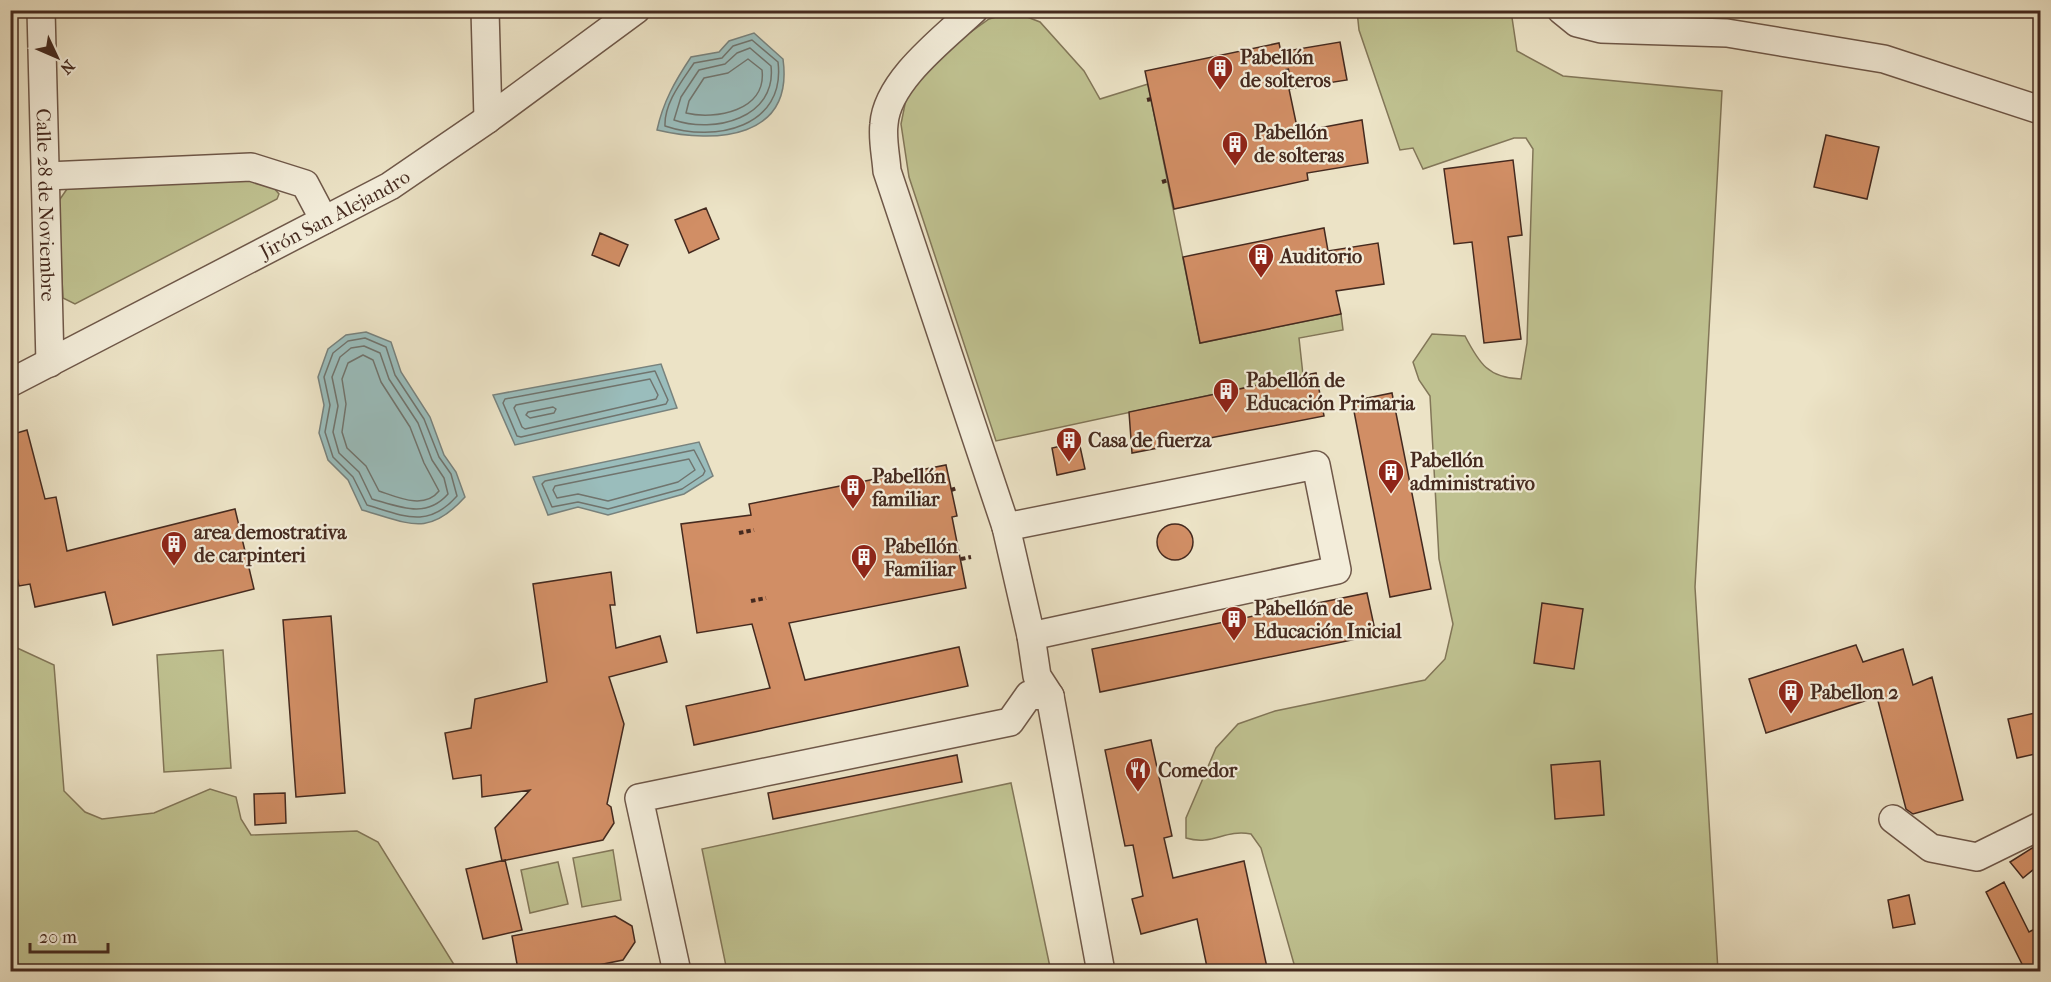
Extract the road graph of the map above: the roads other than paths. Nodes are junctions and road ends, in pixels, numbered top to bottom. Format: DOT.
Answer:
graph roads {
  1 [pos="41,10"];
  2 [pos="485,10"];
  3 [pos="636,10"];
  4 [pos="974,10"];
  5 [pos="1561,10"];
  6 [pos="2040,110"];
  7 [pos="488,119"];
  8 [pos="47,176"];
  9 [pos="324,220"];
  10 [pos="50,363"];
  11 [pos="10,383"];
  12 [pos="1006,527"];
  13 [pos="1031,636"];
  14 [pos="1050,696"];
  15 [pos="1893,819"];
  16 [pos="2040,826"];
  17 [pos="677,972"];
  18 [pos="1101,972"];
  1 -- 8 [label="street, Calle 28 de Noviembre"];
  2 -- 7 [label="street"];
  3 -- 7 [label="street, Jirón San Alejandro"];
  4 -- 12 [label="street"];
  5 -- 6 [label="street"];
  7 -- 9 [label="street, Jirón San Alejandro"];
  8 -- 9 [label="street"];
  8 -- 10 [label="street, Calle 28 de Noviembre"];
  9 -- 10 [label="street, Jirón San Alejandro"];
  10 -- 11 [label="street, Jirón San Alejandro"];
  12 -- 13 [label="street"];
  12 -- 13 [label="street"];
  13 -- 14 [label="street"];
  14 -- 17 [label="street"];
  14 -- 18 [label="street"];
  15 -- 16 [label="street"];
}
